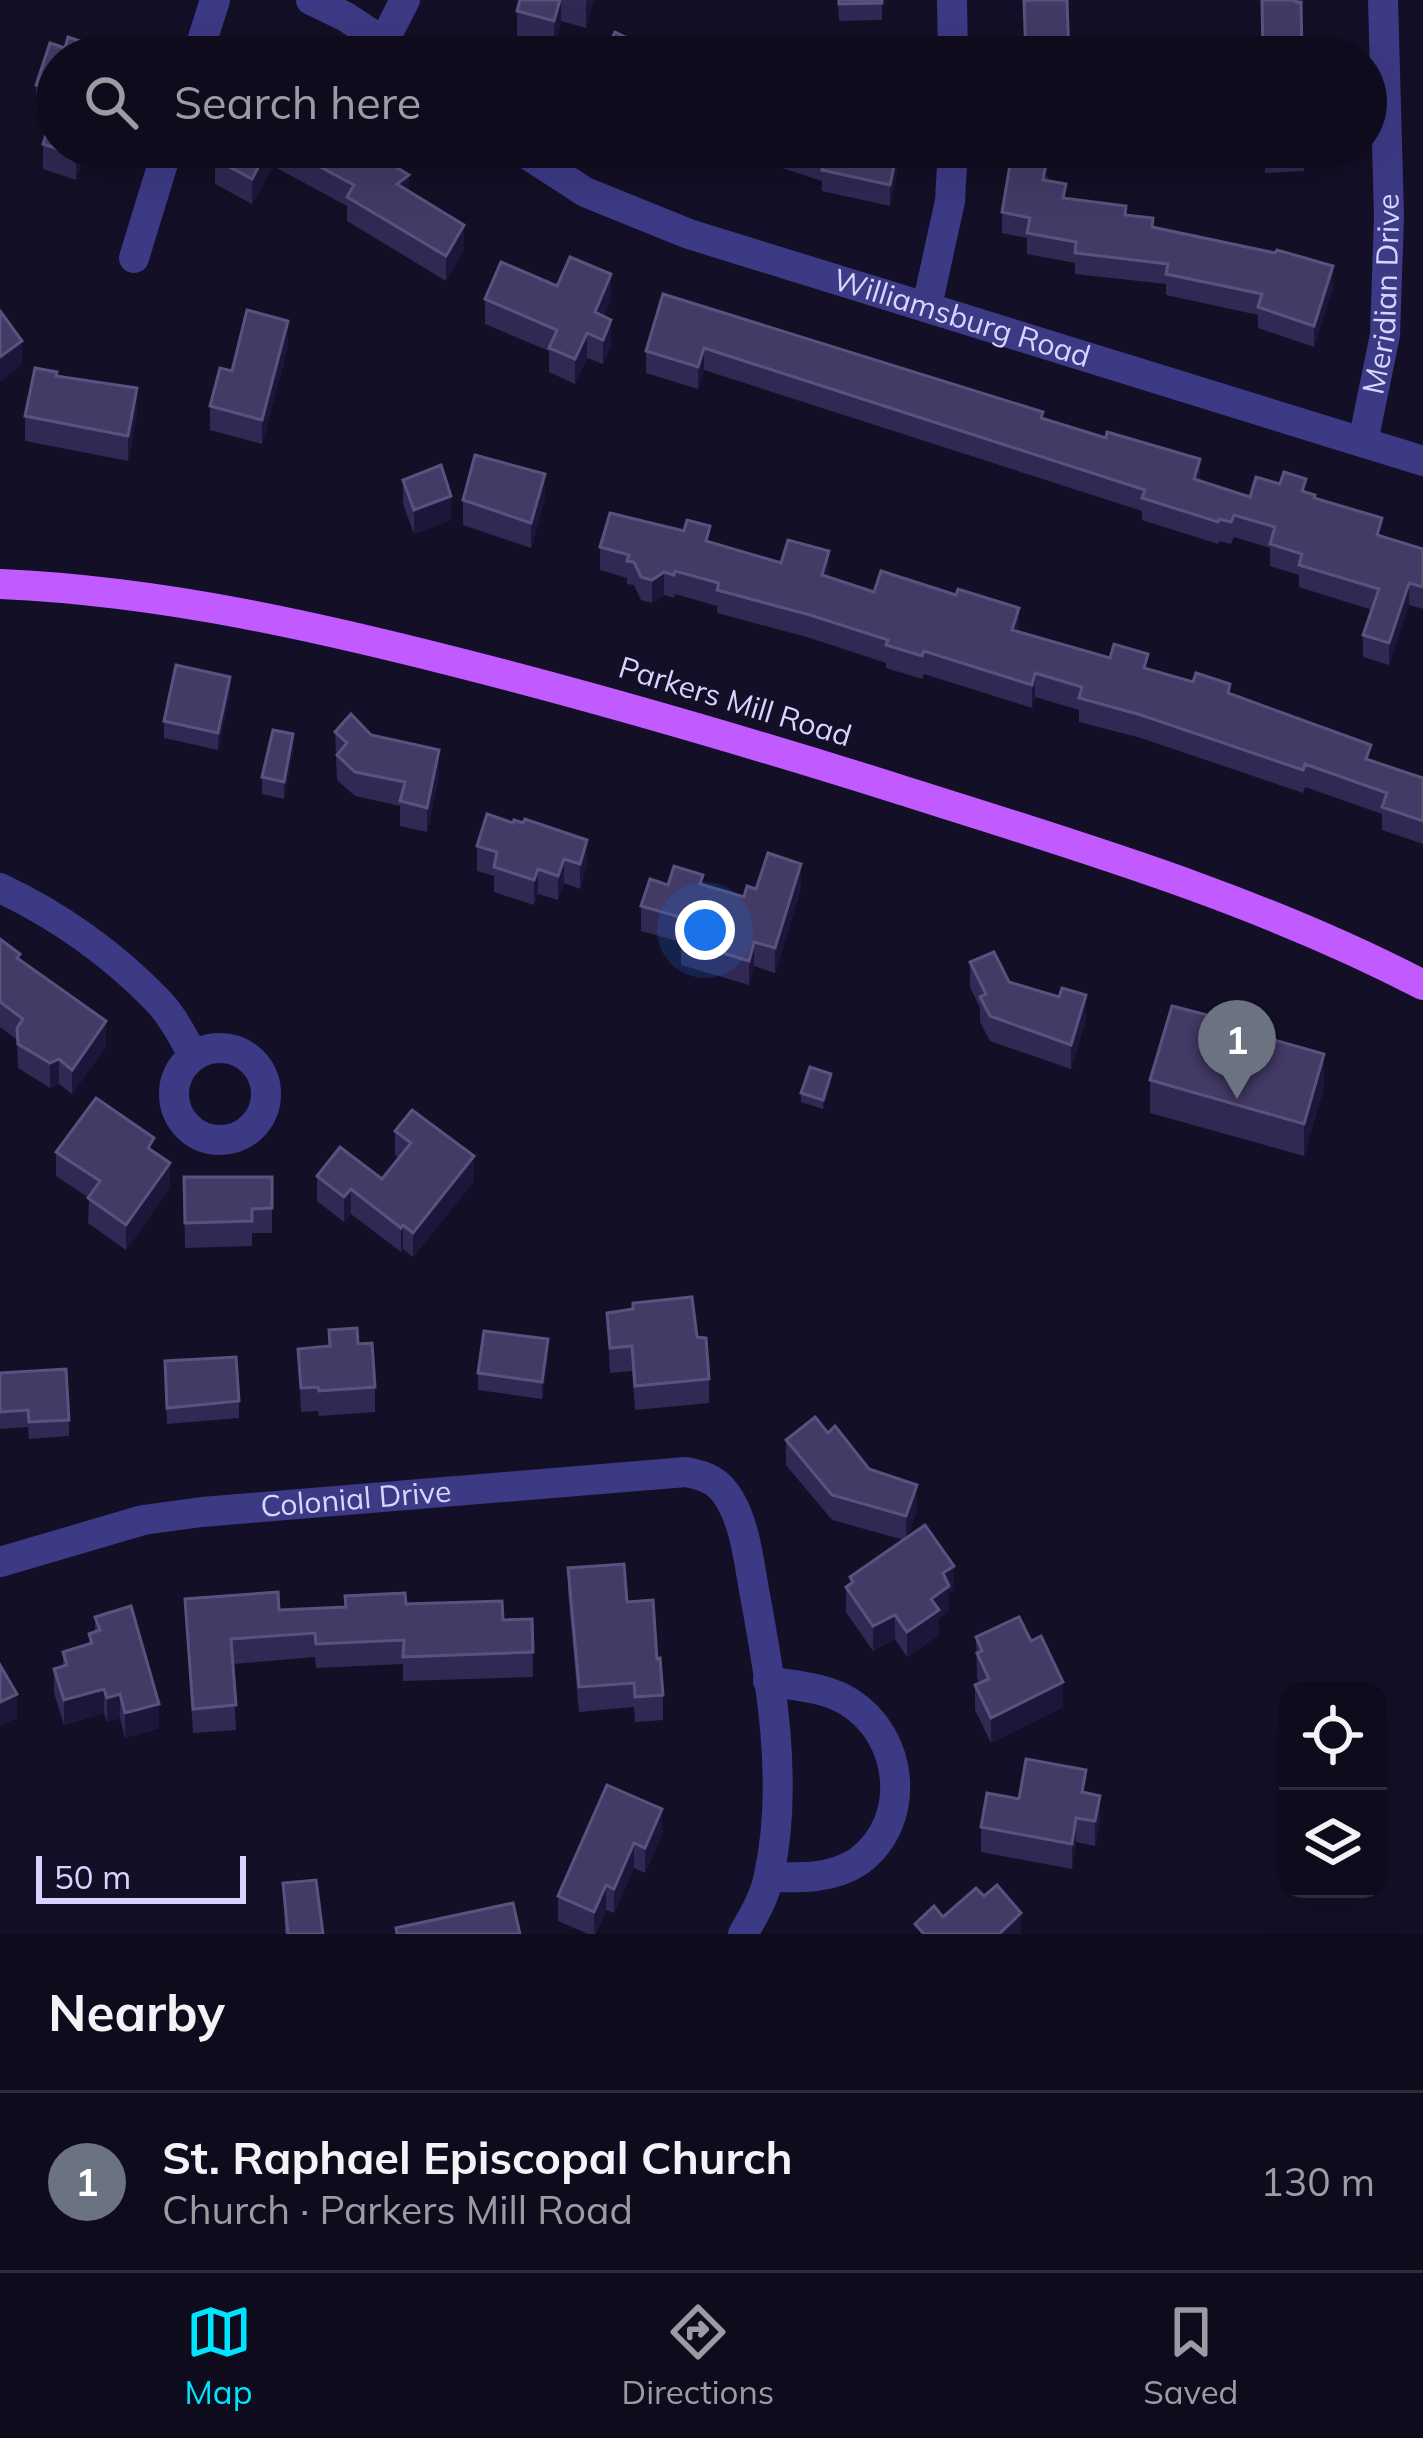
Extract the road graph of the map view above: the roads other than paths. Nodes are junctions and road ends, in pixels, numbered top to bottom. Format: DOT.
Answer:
graph roads {
  1 [pos="214,0"];
  2 [pos="311,0"];
  3 [pos="406,0"];
  4 [pos="952,0"];
  5 [pos="1383,0"];
  6 [pos="203,36"];
  7 [pos="373,36"];
  8 [pos="398,36"];
  9 [pos="953,36"];
  10 [pos="1384,36"];
  11 [pos="1387,144"];
  12 [pos="162,168"];
  13 [pos="548,168"];
  14 [pos="952,168"];
  15 [pos="134,258"];
  16 [pos="927,306"];
  17 [pos="1363,442"];
  18 [pos="1423,460"];
  19 [pos="0,584"];
  20 [pos="0,888"];
  21 [pos="1423,985"];
  22 [pos="194,1056"];
  23 [pos="0,1562"];
  24 [pos="768,1681"];
  25 [pos="769,1877"];
  26 [pos="743,1934"];
  1 -- 6 [label="street"];
  2 -- 7 [label="street"];
  3 -- 8 [label="street"];
  4 -- 9 [label="street"];
  5 -- 10 [label="street, Meridian Drive"];
  11 -- 17 [label="street, Meridian Drive"];
  12 -- 15 [label="street"];
  13 -- 16 [label="street, Williamsburg Road"];
  14 -- 16 [label="street"];
  16 -- 17 [label="street, Williamsburg Road"];
  17 -- 18 [label="street, Williamsburg Road"];
  19 -- 21 [label="main road, Parkers Mill Road"];
  20 -- 22 [label="street"];
  23 -- 24 [label="street, Colonial Drive"];
  24 -- 25 [label="street"];
  24 -- 25 [label="street"];
  25 -- 26 [label="street"];
}
